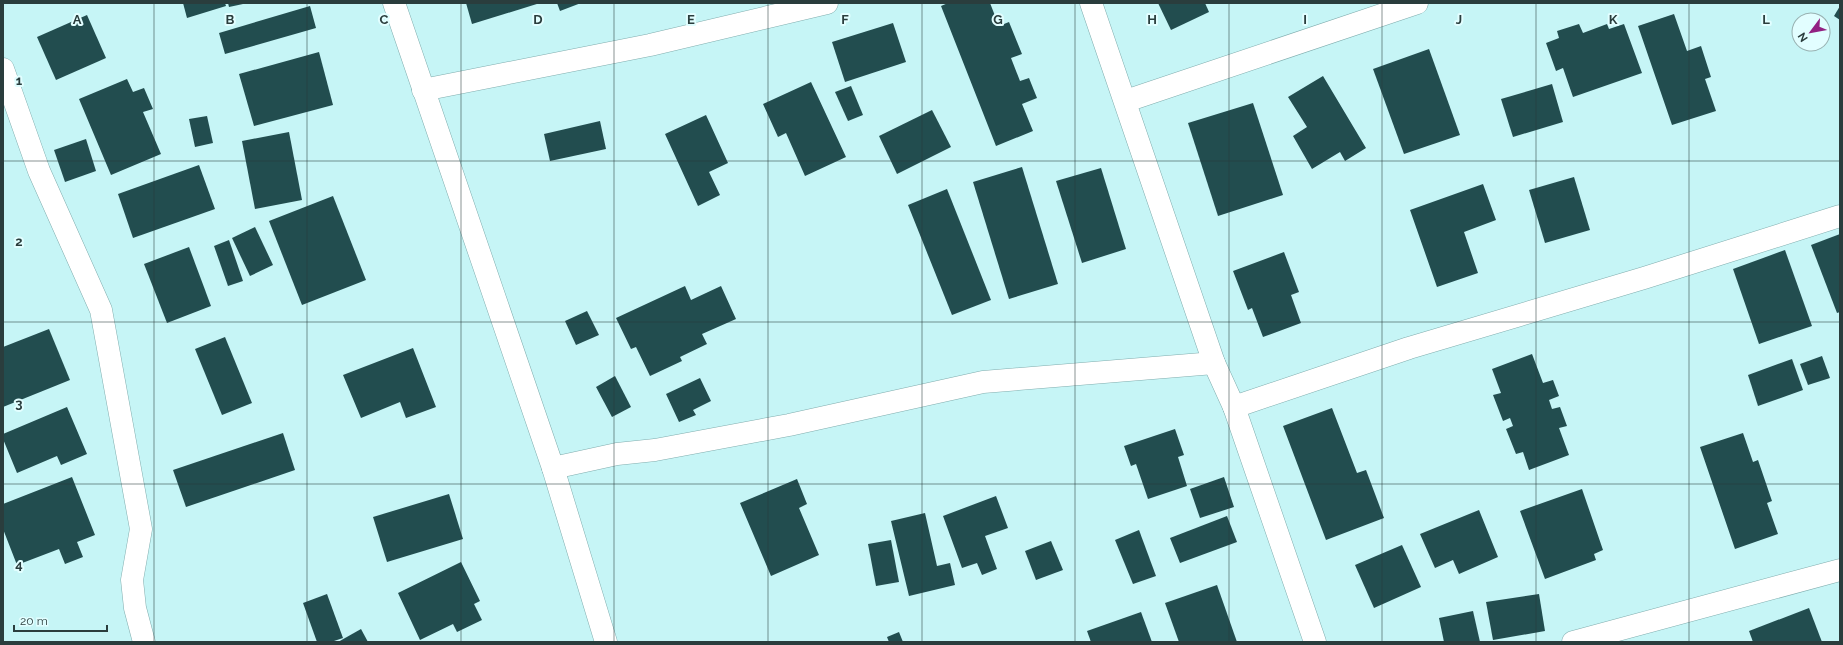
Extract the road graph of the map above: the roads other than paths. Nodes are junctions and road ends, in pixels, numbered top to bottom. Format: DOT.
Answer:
graph roads {
  1 [pos="394,3"];
  2 [pos="827,3"];
  3 [pos="1092,3"];
  4 [pos="1417,3"];
  5 [pos="3,69"];
  6 [pos="423,90"];
  7 [pos="1126,101"];
  8 [pos="1840,216"];
  9 [pos="1214,363"];
  10 [pos="1234,407"];
  11 [pos="553,468"];
  12 [pos="1840,570"];
  13 [pos="144,642"];
  14 [pos="606,642"];
  15 [pos="1315,642"];
  16 [pos="1573,642"];
  1 -- 6 [label="street"];
  2 -- 6 [label="street"];
  3 -- 7 [label="street"];
  4 -- 7 [label="street"];
  5 -- 13 [label="street"];
  6 -- 11 [label="street"];
  7 -- 9 [label="street"];
  8 -- 10 [label="street"];
  9 -- 10 [label="street"];
  9 -- 11 [label="street"];
  10 -- 15 [label="street"];
  11 -- 14 [label="street"];
  12 -- 16 [label="street"];
}
